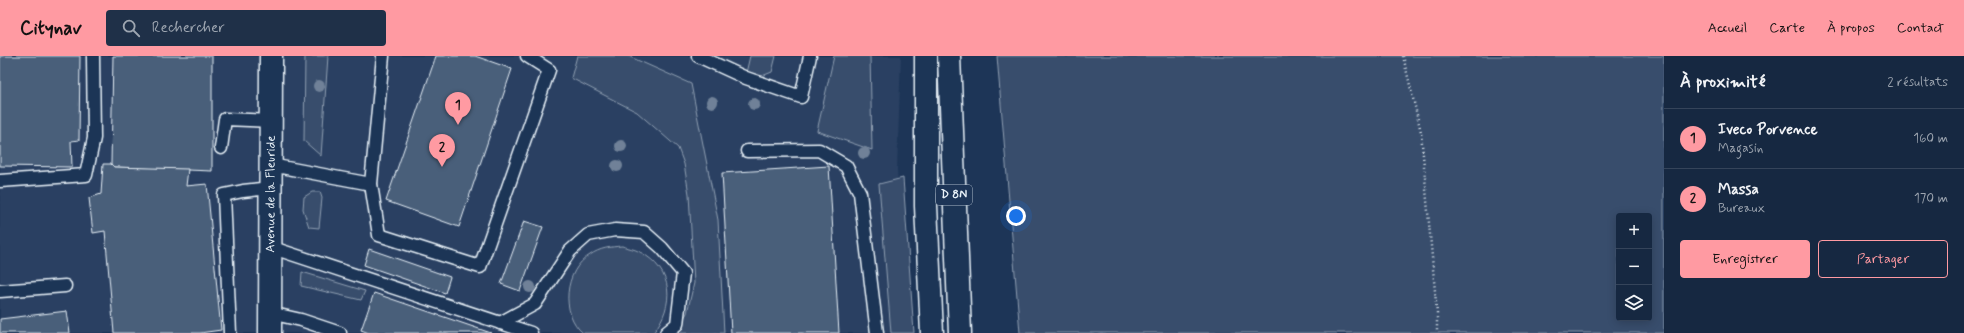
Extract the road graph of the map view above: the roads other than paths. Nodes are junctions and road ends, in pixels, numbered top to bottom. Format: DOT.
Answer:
graph roads {
  1 [pos="93,56"];
  2 [pos="271,56"];
  3 [pos="383,56"];
  4 [pos="527,56"];
  5 [pos="698,56"];
  6 [pos="810,56"];
  7 [pos="926,56"];
  8 [pos="949,56"];
  9 [pos="271,121"];
  10 [pos="221,148"];
  11 [pos="747,151"];
  12 [pos="271,165"];
  13 [pos="0,181"];
  14 [pos="371,184"];
  15 [pos="270,188"];
  16 [pos="270,247"];
  17 [pos="65,286"];
  18 [pos="0,291"];
  19 [pos="270,323"];
  20 [pos="500,323"];
  21 [pos="230,333"];
  22 [pos="340,333"];
  23 [pos="531,333"];
  24 [pos="666,333"];
  25 [pos="877,333"];
  26 [pos="932,333"];
  27 [pos="960,333"];
  1 -- 13 [label="lane"];
  2 -- 9 [label="main road, Avenue de la Fleuride"];
  3 -- 14 [label="lane"];
  4 -- 14 [label="lane"];
  5 -- 6 [label="lane"];
  7 -- 26 [label="main road, D 8N"];
  8 -- 27 [label="main road, D 8N"];
  9 -- 10 [label="lane"];
  9 -- 12 [label="main road, Avenue de la Fleuride"];
  11 -- 25 [label="lane"];
  12 -- 14 [label="lane"];
  12 -- 15 [label="main road, Avenue de la Fleuride"];
  15 -- 16 [label="main road, Avenue de la Fleuride"];
  15 -- 21 [label="lane"];
  16 -- 19 [label="main road, Avenue de la Fleuride"];
  16 -- 20 [label="lane"];
  17 -- 18 [label="lane"];
  19 -- 22 [label="lane"];
  20 -- 23 [label="lane"];
  20 -- 24 [label="lane"];
}
